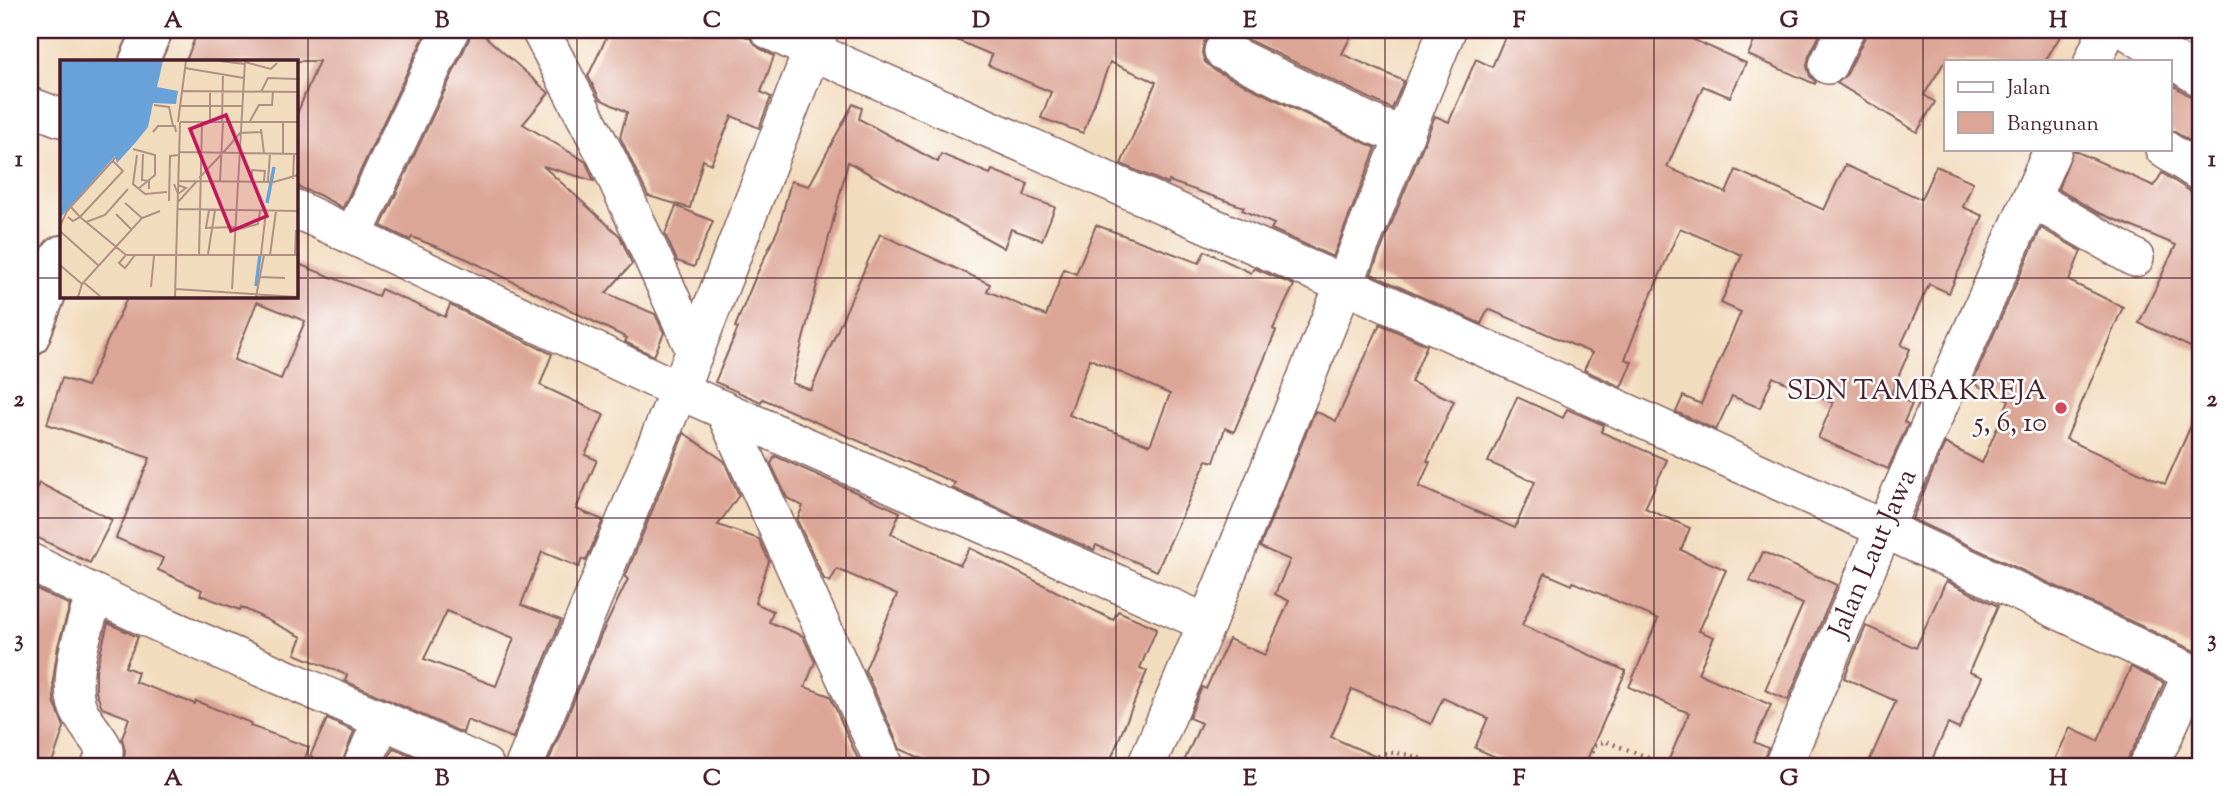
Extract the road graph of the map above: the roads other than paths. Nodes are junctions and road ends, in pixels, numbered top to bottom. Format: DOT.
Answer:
graph roads {
  1 [pos="153,30"];
  2 [pos="450,30"];
  3 [pos="540,30"];
  4 [pos="769,30"];
  5 [pos="1447,30"];
  6 [pos="1845,30"];
  7 [pos="2196,30"];
  8 [pos="2201,33"];
  9 [pos="2101,40"];
  10 [pos="816,41"];
  11 [pos="1223,51"];
  12 [pos="139,60"];
  13 [pos="2154,60"];
  14 [pos="1828,65"];
  15 [pos="2172,67"];
  16 [pos="2201,78"];
  17 [pos="30,106"];
  18 [pos="60,118"];
  19 [pos="1405,135"];
  20 [pos="2053,150"];
  21 [pos="2166,150"];
  22 [pos="2201,173"];
  23 [pos="2031,198"];
  24 [pos="298,210"];
  25 [pos="353,236"];
  26 [pos="60,258"];
  27 [pos="2135,258"];
  28 [pos="1342,284"];
  29 [pos="30,337"];
  30 [pos="695,351"];
  31 [pos="678,390"];
  32 [pos="724,410"];
  33 [pos="1884,529"];
  34 [pos="30,562"];
  35 [pos="94,594"];
  36 [pos="1207,623"];
  37 [pos="2196,675"];
  38 [pos="382,719"];
  39 [pos="100,766"];
  40 [pos="362,766"];
  41 [pos="485,766"];
  42 [pos="524,766"];
  43 [pos="885,766"];
  44 [pos="1146,766"];
  45 [pos="1783,766"];
  46 [pos="2147,766"];
  1 -- 12 [label="highway"];
  2 -- 25 [label="street"];
  3 -- 30 [label="street"];
  4 -- 10 [label="street"];
  5 -- 19 [label="street"];
  6 -- 14 [label="street"];
  7 -- 8 [label="street"];
  9 -- 13 [label="street"];
  10 -- 28 [label="street"];
  10 -- 30 [label="street"];
  11 -- 19 [label="street"];
  15 -- 16 [label="street"];
  17 -- 18 [label="street"];
  19 -- 28 [label="street"];
  20 -- 23 [label="street, Jalan Laut Jawa"];
  21 -- 22 [label="street"];
  23 -- 27 [label="street"];
  23 -- 33 [label="street, Jalan Laut Jawa"];
  24 -- 25 [label="street"];
  25 -- 31 [label="street"];
  26 -- 29 [label="highway"];
  28 -- 33 [label="street"];
  28 -- 36 [label="street"];
  30 -- 31 [label="street"];
  31 -- 32 [label="street"];
  31 -- 42 [label="street"];
  32 -- 36 [label="street"];
  32 -- 43 [label="street"];
  33 -- 37 [label="street"];
  33 -- 45 [label="street, Jalan Laut Jawa"];
  34 -- 35 [label="street"];
  35 -- 38 [label="street"];
  35 -- 39 [label="street"];
  36 -- 44 [label="street"];
  37 -- 46 [label="street"];
  38 -- 40 [label="street"];
  38 -- 41 [label="street"];
}
